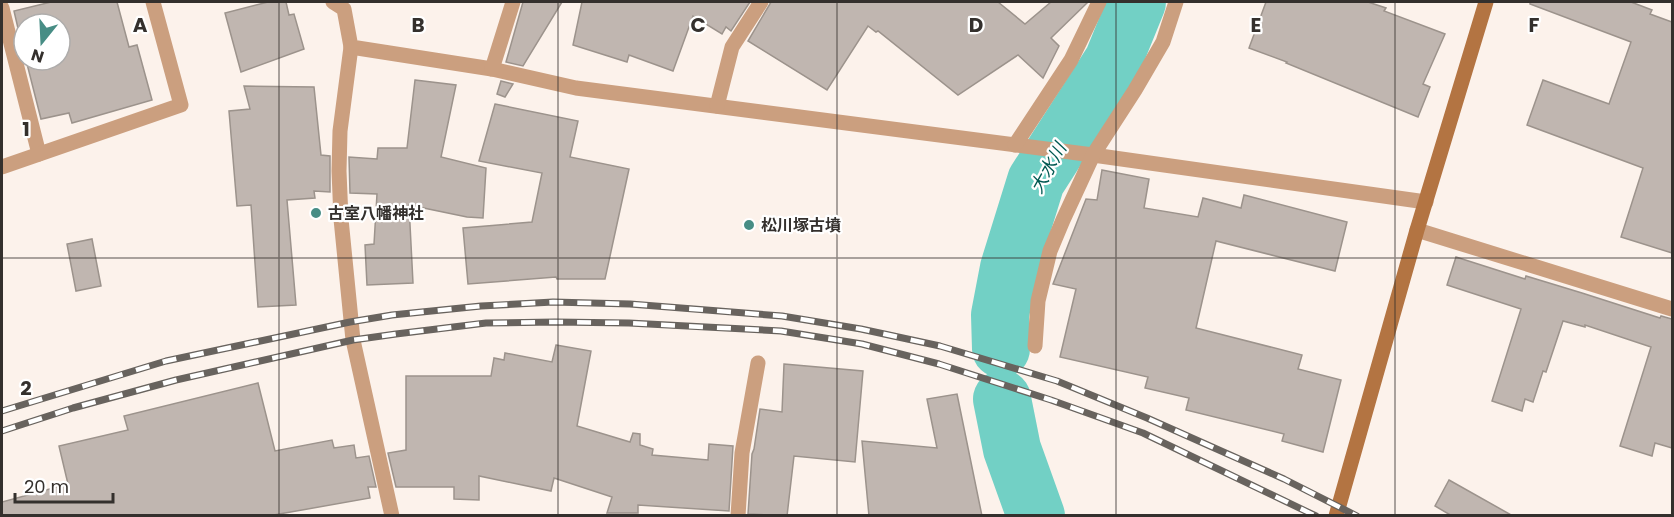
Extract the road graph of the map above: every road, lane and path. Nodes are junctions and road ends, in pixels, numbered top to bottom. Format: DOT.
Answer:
graph roads {
  1 [pos="153,2"];
  2 [pos="513,2"];
  3 [pos="762,2"];
  4 [pos="1099,2"];
  5 [pos="1176,2"];
  6 [pos="1486,2"];
  7 [pos="342,4"];
  8 [pos="2,8"];
  9 [pos="351,47"];
  10 [pos="492,69"];
  11 [pos="717,106"];
  12 [pos="1021,146"];
  13 [pos="39,154"];
  14 [pos="1088,154"];
  15 [pos="2,167"];
  16 [pos="1426,202"];
  17 [pos="1417,230"];
  18 [pos="1672,309"];
  19 [pos="1035,346"];
  20 [pos="758,363"];
  21 [pos="392,516"];
  22 [pos="738,516"];
  23 [pos="1336,516"];
  1 -- 13 [label="street"];
  2 -- 10 [label="street"];
  3 -- 11 [label="street"];
  4 -- 12 [label="street"];
  5 -- 14 [label="street"];
  6 -- 16 [label="street"];
  7 -- 9 [label="street"];
  8 -- 13 [label="street"];
  9 -- 10 [label="street"];
  9 -- 21 [label="street"];
  10 -- 11 [label="street"];
  11 -- 12 [label="street"];
  12 -- 14 [label="street"];
  13 -- 15 [label="street"];
  14 -- 16 [label="street"];
  14 -- 19 [label="street"];
  16 -- 17 [label="street"];
  17 -- 18 [label="street"];
  17 -- 23 [label="street"];
  20 -- 22 [label="street"];
}
